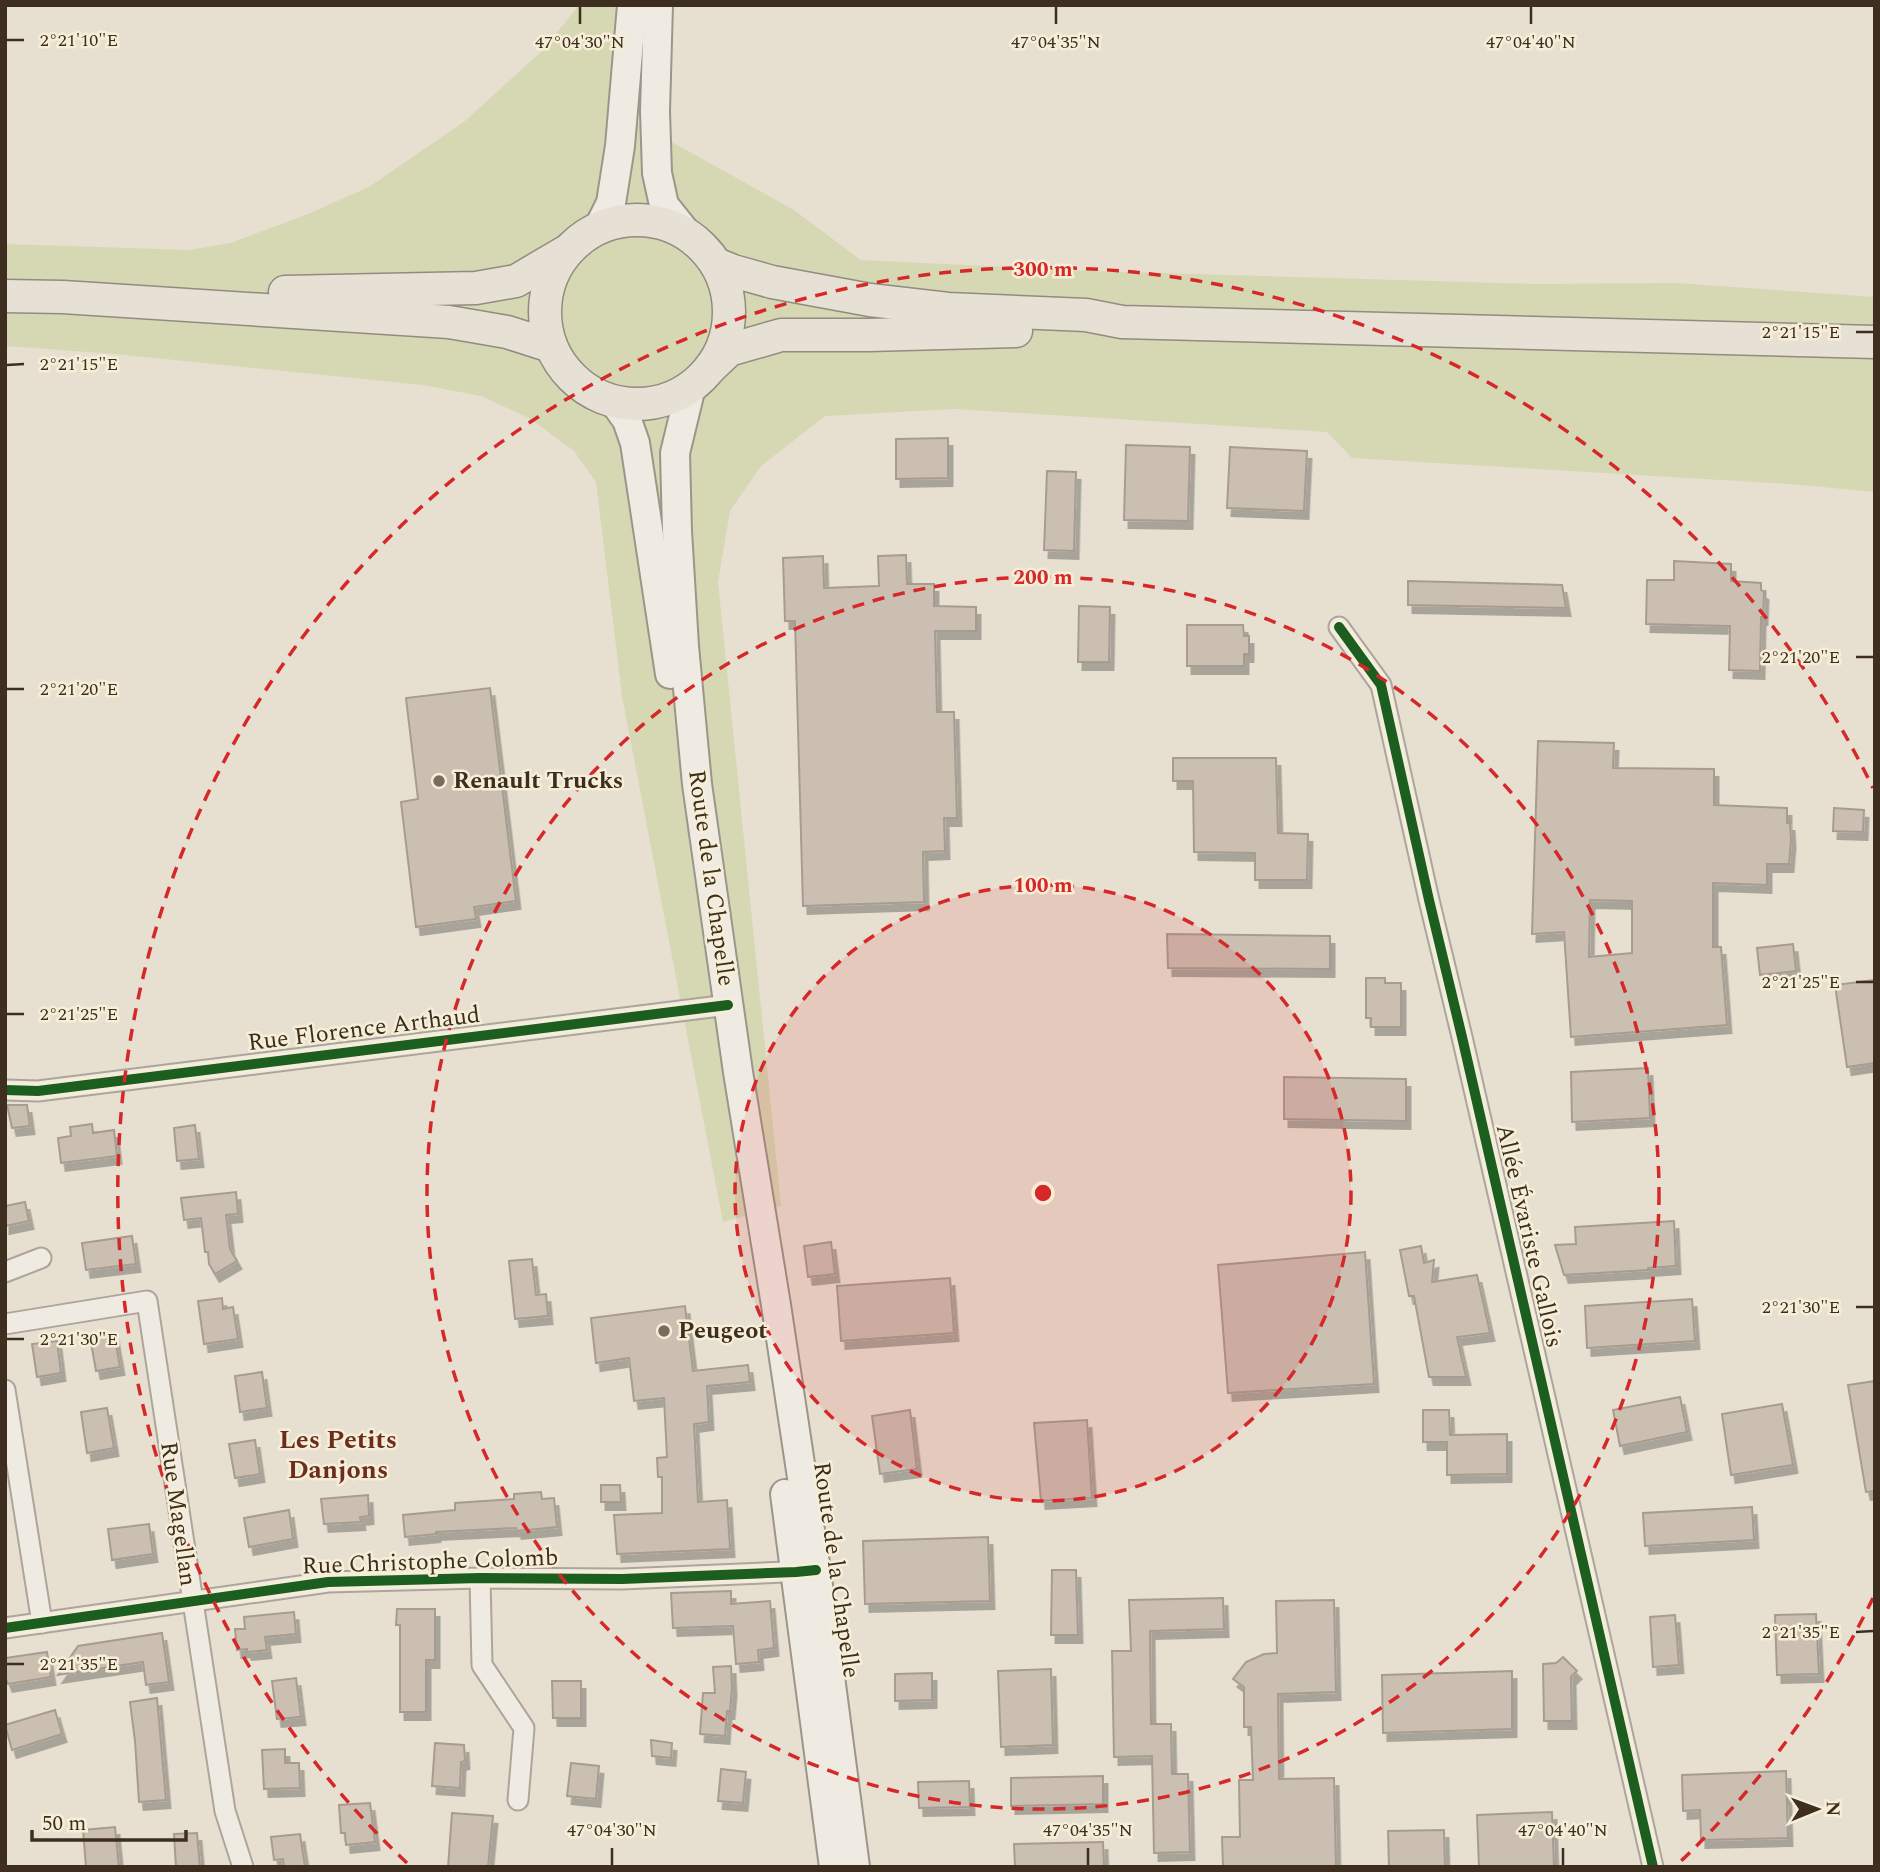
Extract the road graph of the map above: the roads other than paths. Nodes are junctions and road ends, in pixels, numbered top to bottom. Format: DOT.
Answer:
graph roads {
  1 [pos="632,5"];
  2 [pos="658,5"];
  3 [pos="599,227"];
  4 [pos="688,235"];
  5 [pos="566,251"];
  6 [pos="716,264"];
  7 [pos="5,296"];
  8 [pos="63,297"];
  9 [pos="1122,322"];
  10 [pos="1875,342"];
  11 [pos="551,346"];
  12 [pos="701,377"];
  13 [pos="614,402"];
  14 [pos="1339,627"];
  15 [pos="722,1006"];
  16 [pos="5,1090"];
  17 [pos="41,1258"];
  18 [pos="5,1272"];
  19 [pos="5,1324"];
  20 [pos="5,1390"];
  21 [pos="806,1571"];
  22 [pos="480,1578"];
  23 [pos="191,1601"];
  24 [pos="42,1623"];
  25 [pos="5,1629"];
  26 [pos="518,1800"];
  27 [pos="243,1867"];
  28 [pos="834,1867"];
  29 [pos="855,1867"];
  30 [pos="1653,1867"];
  1 -- 3 [label="main road"];
  2 -- 4 [label="main road"];
  3 -- 4 [label="main road"];
  3 -- 5 [label="main road"];
  4 -- 6 [label="main road"];
  5 -- 8 [label="main road"];
  5 -- 11 [label="main road"];
  6 -- 9 [label="main road"];
  6 -- 12 [label="main road"];
  7 -- 8 [label="main road"];
  8 -- 11 [label="main road"];
  9 -- 10 [label="main road"];
  9 -- 12 [label="main road"];
  11 -- 13 [label="main road"];
  12 -- 13 [label="main road"];
  12 -- 15 [label="main road, Route de la Chapelle"];
  13 -- 15 [label="main road, Route de la Chapelle"];
  14 -- 30 [label="street, Allée Évariste Gallois"];
  15 -- 16 [label="street, Rue Florence Arthaud"];
  15 -- 21 [label="main road, Route de la Chapelle"];
  17 -- 18 [label="street"];
  19 -- 23 [label="street, Rue Magellan"];
  20 -- 24 [label="street"];
  21 -- 22 [label="street, Rue Christophe Colomb"];
  21 -- 28 [label="main road, Route de la Chapelle"];
  21 -- 29 [label="main road, Route de la Chapelle"];
  22 -- 23 [label="street, Rue Christophe Colomb"];
  22 -- 26 [label="street"];
  23 -- 24 [label="street, Rue Christophe Colomb"];
  23 -- 27 [label="street, Rue Magellan"];
  24 -- 25 [label="street, Rue Christophe Colomb"];
}
